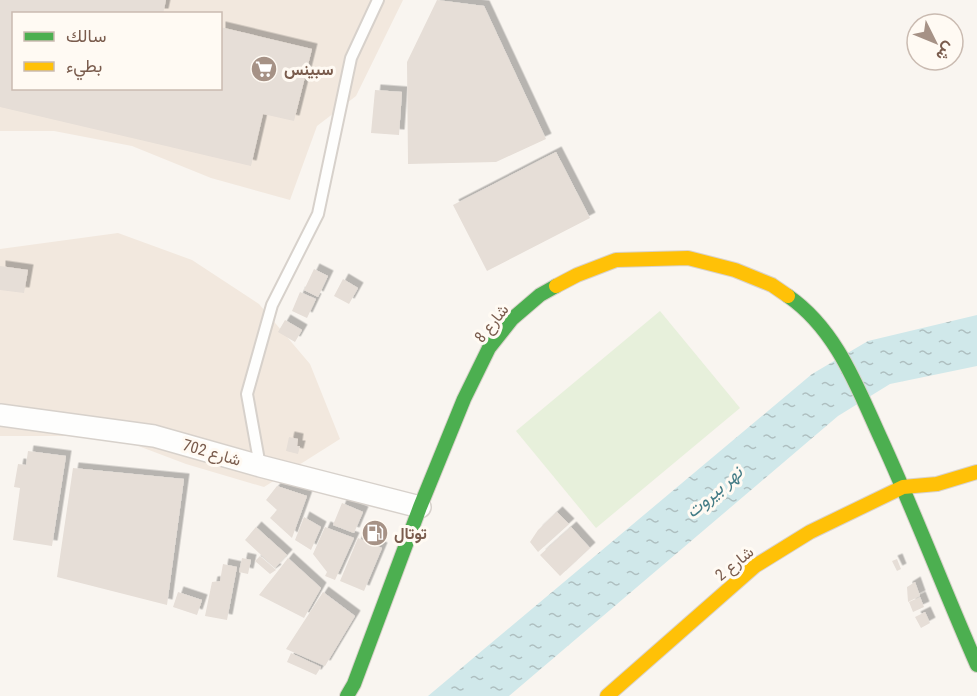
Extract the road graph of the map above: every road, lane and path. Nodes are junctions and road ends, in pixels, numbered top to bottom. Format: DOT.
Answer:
graph roads {
  1 [pos="378,0"];
  2 [pos="0,415"];
  3 [pos="260,466"];
  4 [pos="977,472"];
  5 [pos="937,484"];
  6 [pos="903,486"];
  7 [pos="904,503"];
  8 [pos="420,507"];
  9 [pos="977,665"];
  10 [pos="348,696"];
  11 [pos="607,696"];
  1 -- 3 [label="lane"];
  2 -- 3 [label="street, شارع 702"];
  3 -- 8 [label="street, شارع 702"];
  4 -- 5 [label="street"];
  5 -- 6 [label="street"];
  5 -- 7 [label="street"];
  6 -- 7 [label="street, شارع 8"];
  6 -- 8 [label="street, شارع 8"];
  6 -- 11 [label="street, شارع 2"];
  7 -- 9 [label="street, شارع 8"];
  8 -- 10 [label="street, شارع 8"];
}
